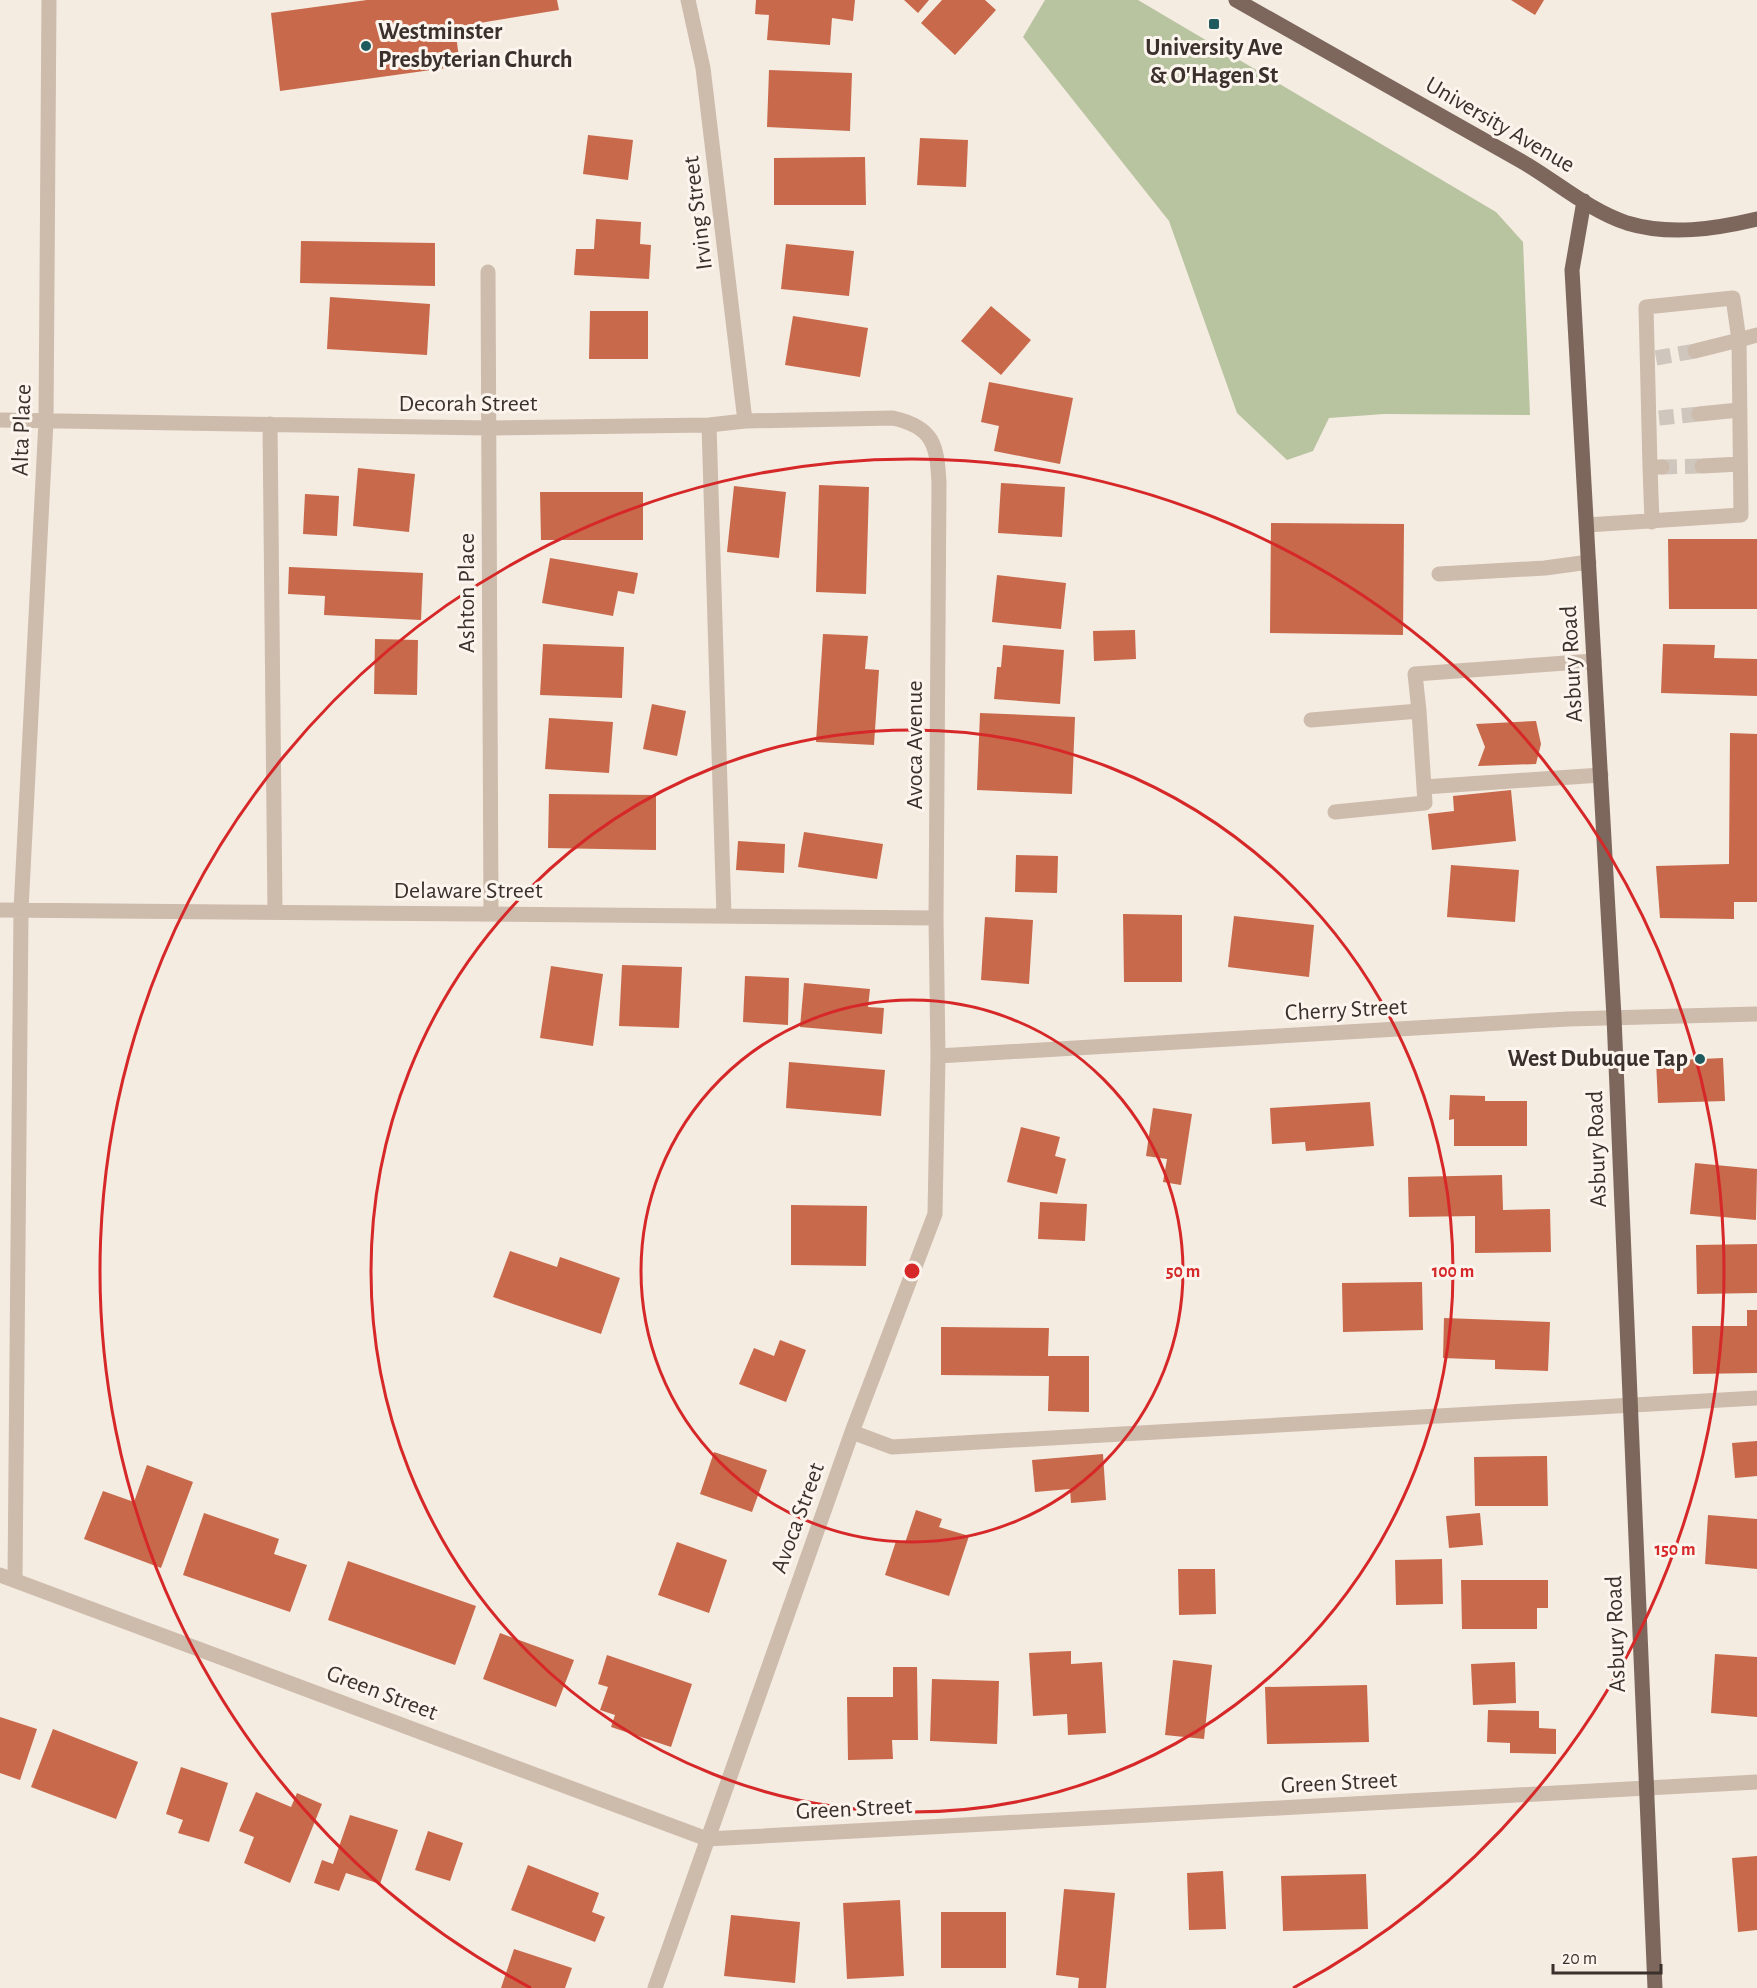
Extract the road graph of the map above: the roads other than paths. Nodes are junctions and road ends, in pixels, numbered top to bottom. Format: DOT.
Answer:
graph roads {
  1 [pos="50,0"];
  2 [pos="688,0"];
  3 [pos="1236,0"];
  4 [pos="1584,201"];
  5 [pos="1757,219"];
  6 [pos="488,272"];
  7 [pos="1757,335"];
  8 [pos="1739,340"];
  9 [pos="1695,351"];
  10 [pos="1739,410"];
  11 [pos="1699,414"];
  12 [pos="0,420"];
  13 [pos="46,421"];
  14 [pos="745,422"];
  15 [pos="270,424"];
  16 [pos="709,425"];
  17 [pos="488,428"];
  18 [pos="930,436"];
  19 [pos="1740,464"];
  20 [pos="1702,466"];
  21 [pos="1652,522"];
  22 [pos="1587,525"];
  23 [pos="1589,562"];
  24 [pos="1439,573"];
  25 [pos="1594,661"];
  26 [pos="1419,711"];
  27 [pos="1311,720"];
  28 [pos="1601,775"];
  29 [pos="1424,787"];
  30 [pos="1335,812"];
  31 [pos="0,910"];
  32 [pos="21,910"];
  33 [pos="275,912"];
  34 [pos="491,914"];
  35 [pos="724,916"];
  36 [pos="936,918"];
  37 [pos="1757,1014"];
  38 [pos="1614,1017"];
  39 [pos="938,1056"];
  40 [pos="1757,1398"];
  41 [pos="1629,1405"];
  42 [pos="852,1432"];
  43 [pos="0,1575"];
  44 [pos="15,1580"];
  45 [pos="1757,1782"];
  46 [pos="1645,1789"];
  47 [pos="707,1839"];
  48 [pos="655,1988"];
  49 [pos="1655,1988"];
  1 -- 13 [label="street, Alta Place"];
  2 -- 14 [label="street, Irving Street"];
  3 -- 4 [label="main road, University Avenue"];
  4 -- 5 [label="main road, University Avenue"];
  4 -- 22 [label="main road, Asbury Road"];
  6 -- 17 [label="street, Ashton Place"];
  7 -- 8 [label="street"];
  8 -- 9 [label="street"];
  8 -- 10 [label="street"];
  8 -- 21 [label="street"];
  10 -- 11 [label="street"];
  10 -- 19 [label="street"];
  12 -- 13 [label="street, Decorah Street"];
  13 -- 15 [label="street, Decorah Street"];
  13 -- 32 [label="street, Alta Place"];
  14 -- 16 [label="street, Decorah Street"];
  14 -- 18 [label="street, Decorah Street"];
  15 -- 17 [label="street, Decorah Street"];
  15 -- 33 [label="street"];
  16 -- 17 [label="street, Decorah Street"];
  16 -- 35 [label="street"];
  17 -- 34 [label="street, Ashton Place"];
  18 -- 36 [label="street, Avoca Avenue"];
  19 -- 20 [label="street"];
  19 -- 21 [label="street"];
  21 -- 22 [label="street"];
  22 -- 23 [label="main road, Asbury Road"];
  23 -- 24 [label="street"];
  23 -- 25 [label="main road, Asbury Road"];
  25 -- 26 [label="street"];
  25 -- 28 [label="main road, Asbury Road"];
  26 -- 27 [label="street"];
  26 -- 29 [label="street"];
  28 -- 29 [label="street"];
  28 -- 38 [label="main road, Asbury Road"];
  29 -- 30 [label="street"];
  31 -- 32 [label="street, Delaware Street"];
  32 -- 33 [label="street, Delaware Street"];
  32 -- 44 [label="street, Alta Place"];
  33 -- 34 [label="street, Delaware Street"];
  34 -- 35 [label="street, Delaware Street"];
  35 -- 36 [label="street, Delaware Street"];
  36 -- 39 [label="street, Avoca Avenue"];
  37 -- 38 [label="street, Cherry Street"];
  38 -- 39 [label="street, Cherry Street"];
  38 -- 41 [label="main road, Asbury Road"];
  39 -- 42 [label="street, Avoca Street"];
  40 -- 41 [label="street"];
  41 -- 42 [label="street"];
  41 -- 46 [label="main road, Asbury Road"];
  42 -- 47 [label="street, Avoca Street"];
  43 -- 44 [label="street, Green Street"];
  44 -- 47 [label="street, Green Street"];
  45 -- 46 [label="street, Green Street"];
  46 -- 47 [label="street, Green Street"];
  46 -- 49 [label="main road, Asbury Road"];
  47 -- 48 [label="street, Avoca Street"];
}
